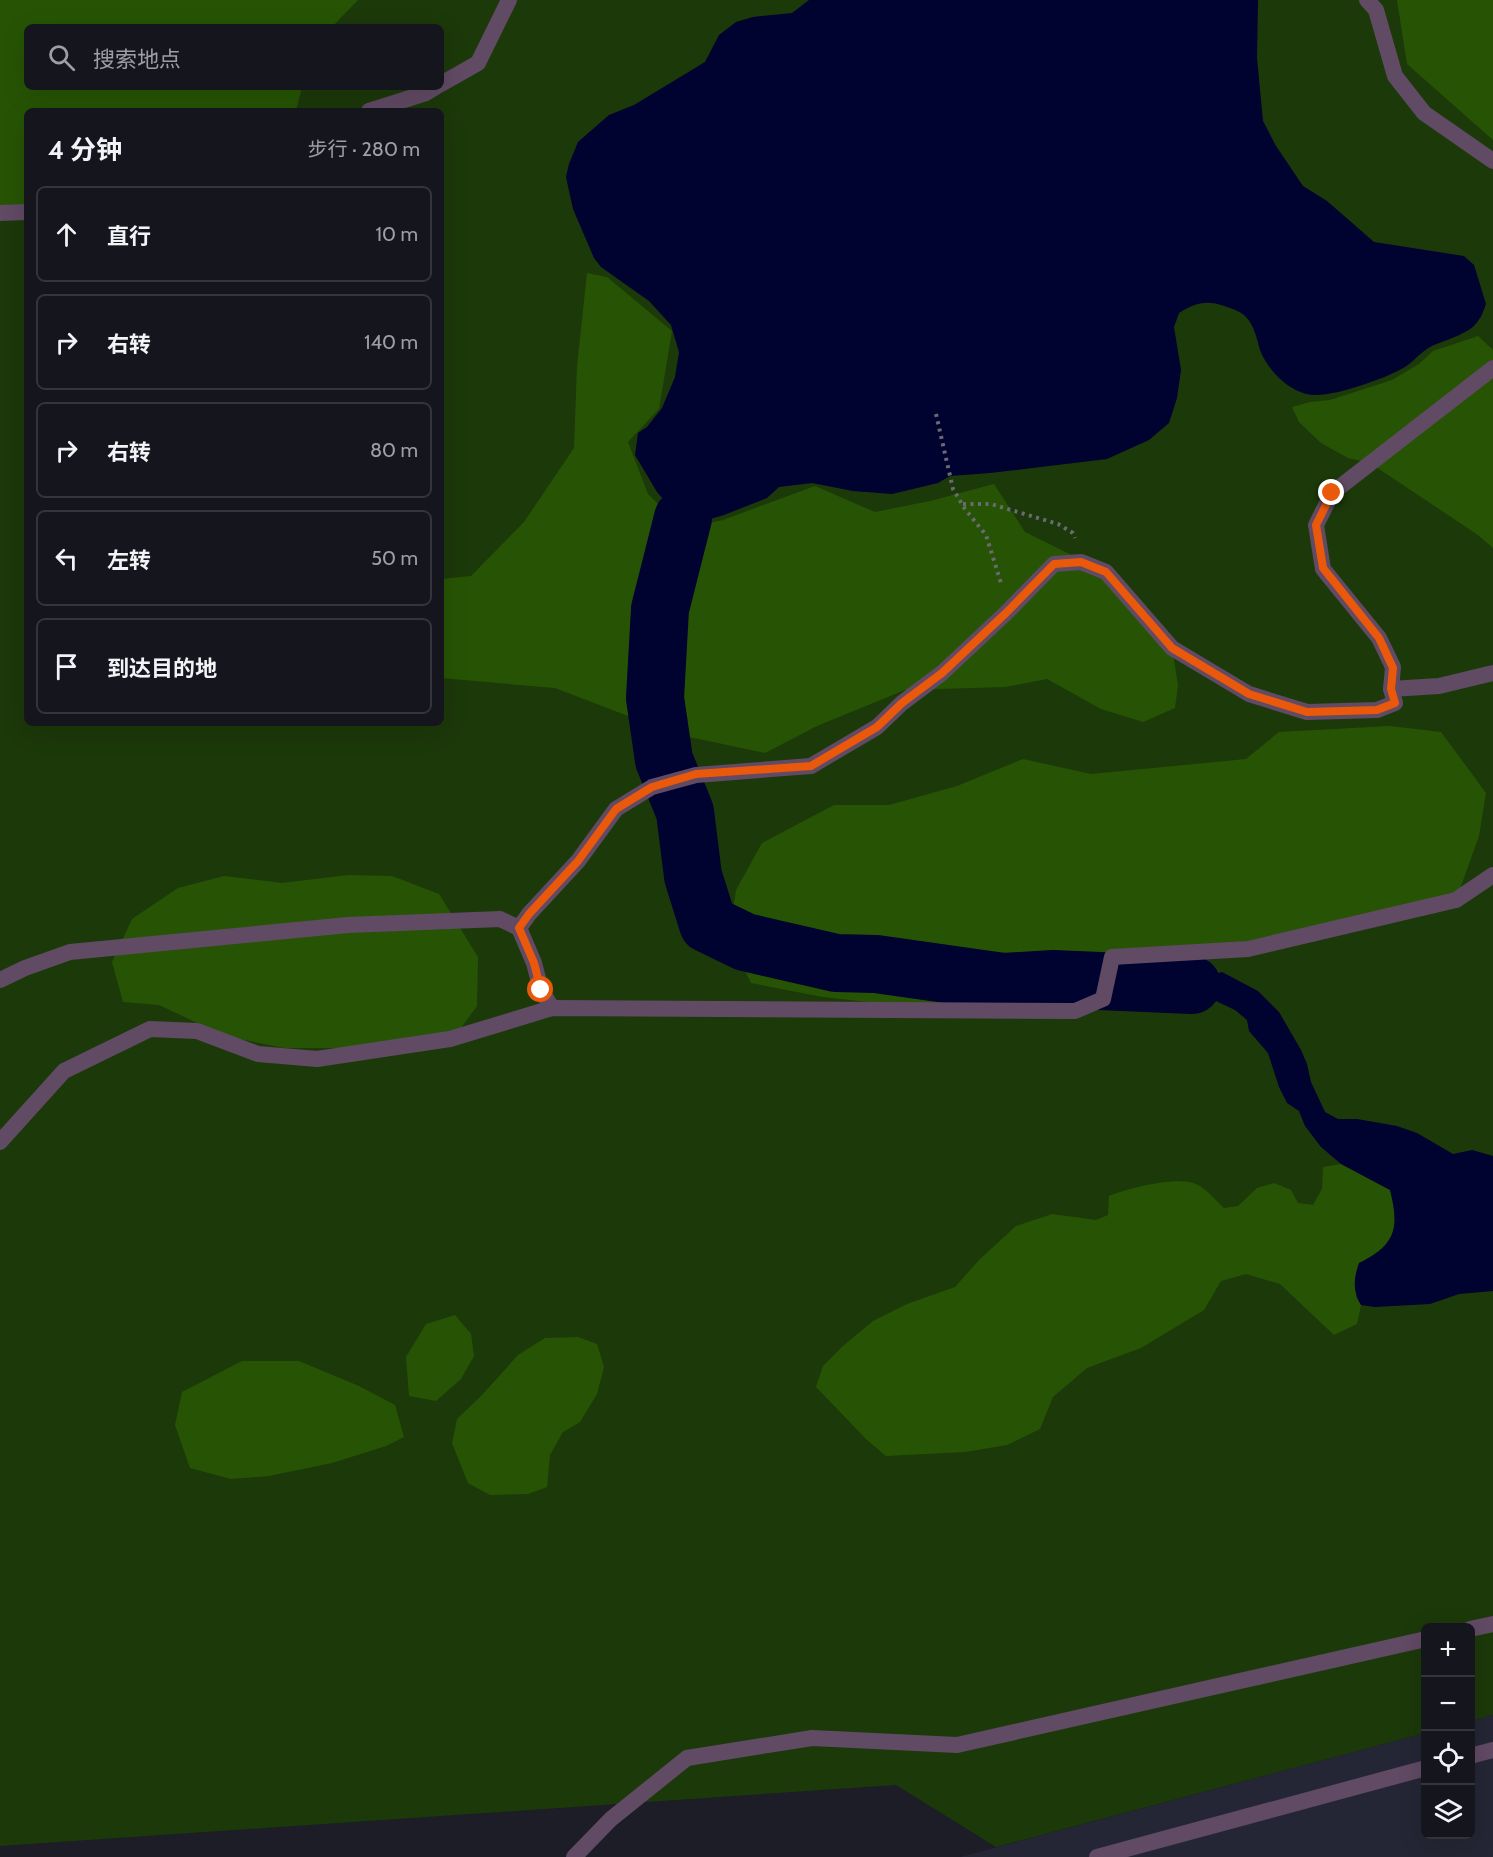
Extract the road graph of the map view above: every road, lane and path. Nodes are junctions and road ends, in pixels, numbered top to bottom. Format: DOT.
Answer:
graph roads {
  1 [pos="509,0"];
  2 [pos="1366,0"];
  3 [pos="444,82"];
  4 [pos="431,90"];
  5 [pos="378,108"];
  6 [pos="1493,162"];
  7 [pos="24,212"];
  8 [pos="0,213"];
  9 [pos="1493,368"];
  10 [pos="936,414"];
  11 [pos="963,504"];
  12 [pos="1081,562"];
  13 [pos="1006,613"];
  14 [pos="1493,673"];
  15 [pos="1391,689"];
  16 [pos="1493,875"];
  17 [pos="519,928"];
  18 [pos="0,980"];
  19 [pos="552,1008"];
  20 [pos="0,1142"];
  21 [pos="1493,1624"];
  22 [pos="1475,1628"];
  23 [pos="1421,1640"];
  24 [pos="1493,1750"];
  25 [pos="1475,1755"];
  26 [pos="1421,1769"];
  27 [pos="574,1857"];
  28 [pos="1097,1857"];
  1 -- 3 [label="lane"];
  2 -- 6 [label="lane"];
  4 -- 5 [label="lane"];
  7 -- 8 [label="lane"];
  9 -- 15 [label="lane"];
  10 -- 11 [label="path"];
  11 -- 12 [label="path"];
  11 -- 13 [label="path"];
  12 -- 13 [label="lane"];
  12 -- 15 [label="lane"];
  13 -- 17 [label="lane"];
  14 -- 15 [label="lane"];
  16 -- 19 [label="lane"];
  17 -- 18 [label="lane"];
  17 -- 19 [label="lane"];
  19 -- 20 [label="lane"];
  21 -- 22 [label="lane"];
  23 -- 27 [label="lane"];
  24 -- 25 [label="lane"];
  26 -- 28 [label="lane"];
}
